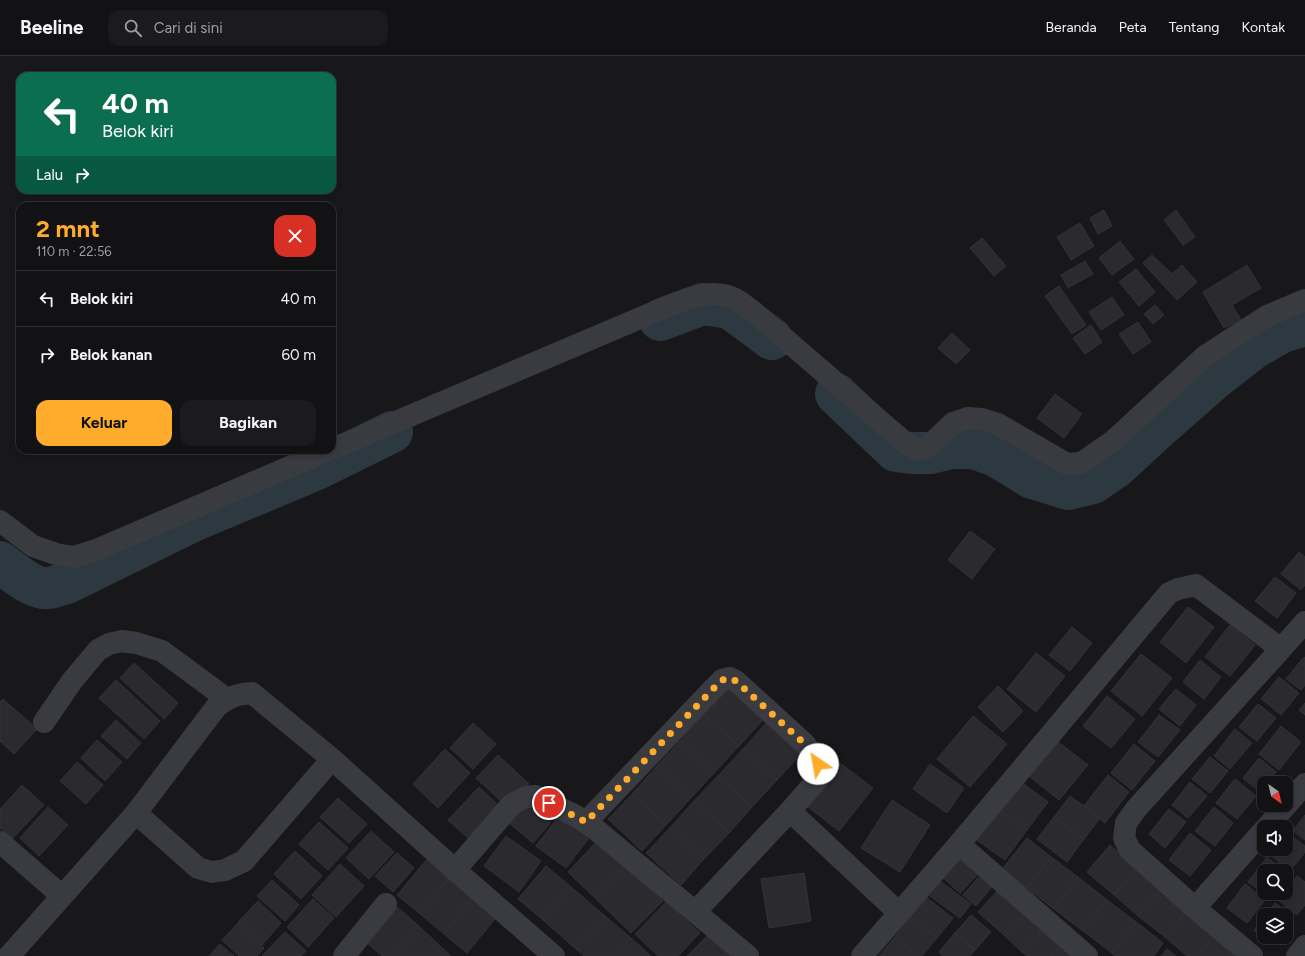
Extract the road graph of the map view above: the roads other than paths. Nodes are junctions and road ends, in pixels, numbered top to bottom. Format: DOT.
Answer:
graph roads {
  1 [pos="1305,300"];
  2 [pos="336,447"];
  3 [pos="319,454"];
  4 [pos="0,521"];
  5 [pos="1305,622"];
  6 [pos="1281,649"];
  7 [pos="227,699"];
  8 [pos="44,722"];
  9 [pos="332,759"];
  10 [pos="1305,784"];
  11 [pos="790,811"];
  12 [pos="136,813"];
  13 [pos="1273,820"];
  14 [pos="586,822"];
  15 [pos="1257,838"];
  16 [pos="0,842"];
  17 [pos="959,844"];
  18 [pos="455,870"];
  19 [pos="62,896"];
  20 [pos="386,904"];
  21 [pos="1195,908"];
  22 [pos="695,912"];
  23 [pos="899,913"];
  24 [pos="1305,946"];
  25 [pos="349,954"];
  26 [pos="9,956"];
  27 [pos="554,956"];
  28 [pos="748,956"];
  29 [pos="862,956"];
  30 [pos="1087,956"];
  31 [pos="1252,956"];
  32 [pos="1297,956"];
  1 -- 2 [label="street"];
  3 -- 4 [label="street"];
  5 -- 6 [label="street"];
  6 -- 17 [label="street"];
  6 -- 21 [label="street"];
  7 -- 8 [label="street"];
  7 -- 9 [label="street"];
  7 -- 12 [label="street"];
  9 -- 12 [label="street"];
  9 -- 18 [label="street"];
  10 -- 13 [label="street"];
  11 -- 14 [label="street"];
  11 -- 22 [label="street"];
  11 -- 23 [label="street"];
  12 -- 19 [label="street"];
  14 -- 18 [label="street"];
  14 -- 22 [label="street"];
  15 -- 21 [label="street"];
  16 -- 19 [label="street"];
  17 -- 23 [label="street"];
  17 -- 30 [label="street"];
  18 -- 27 [label="street"];
  19 -- 26 [label="street"];
  20 -- 25 [label="street"];
  21 -- 31 [label="street"];
  22 -- 28 [label="street"];
  23 -- 29 [label="street"];
  24 -- 32 [label="street"];
}
